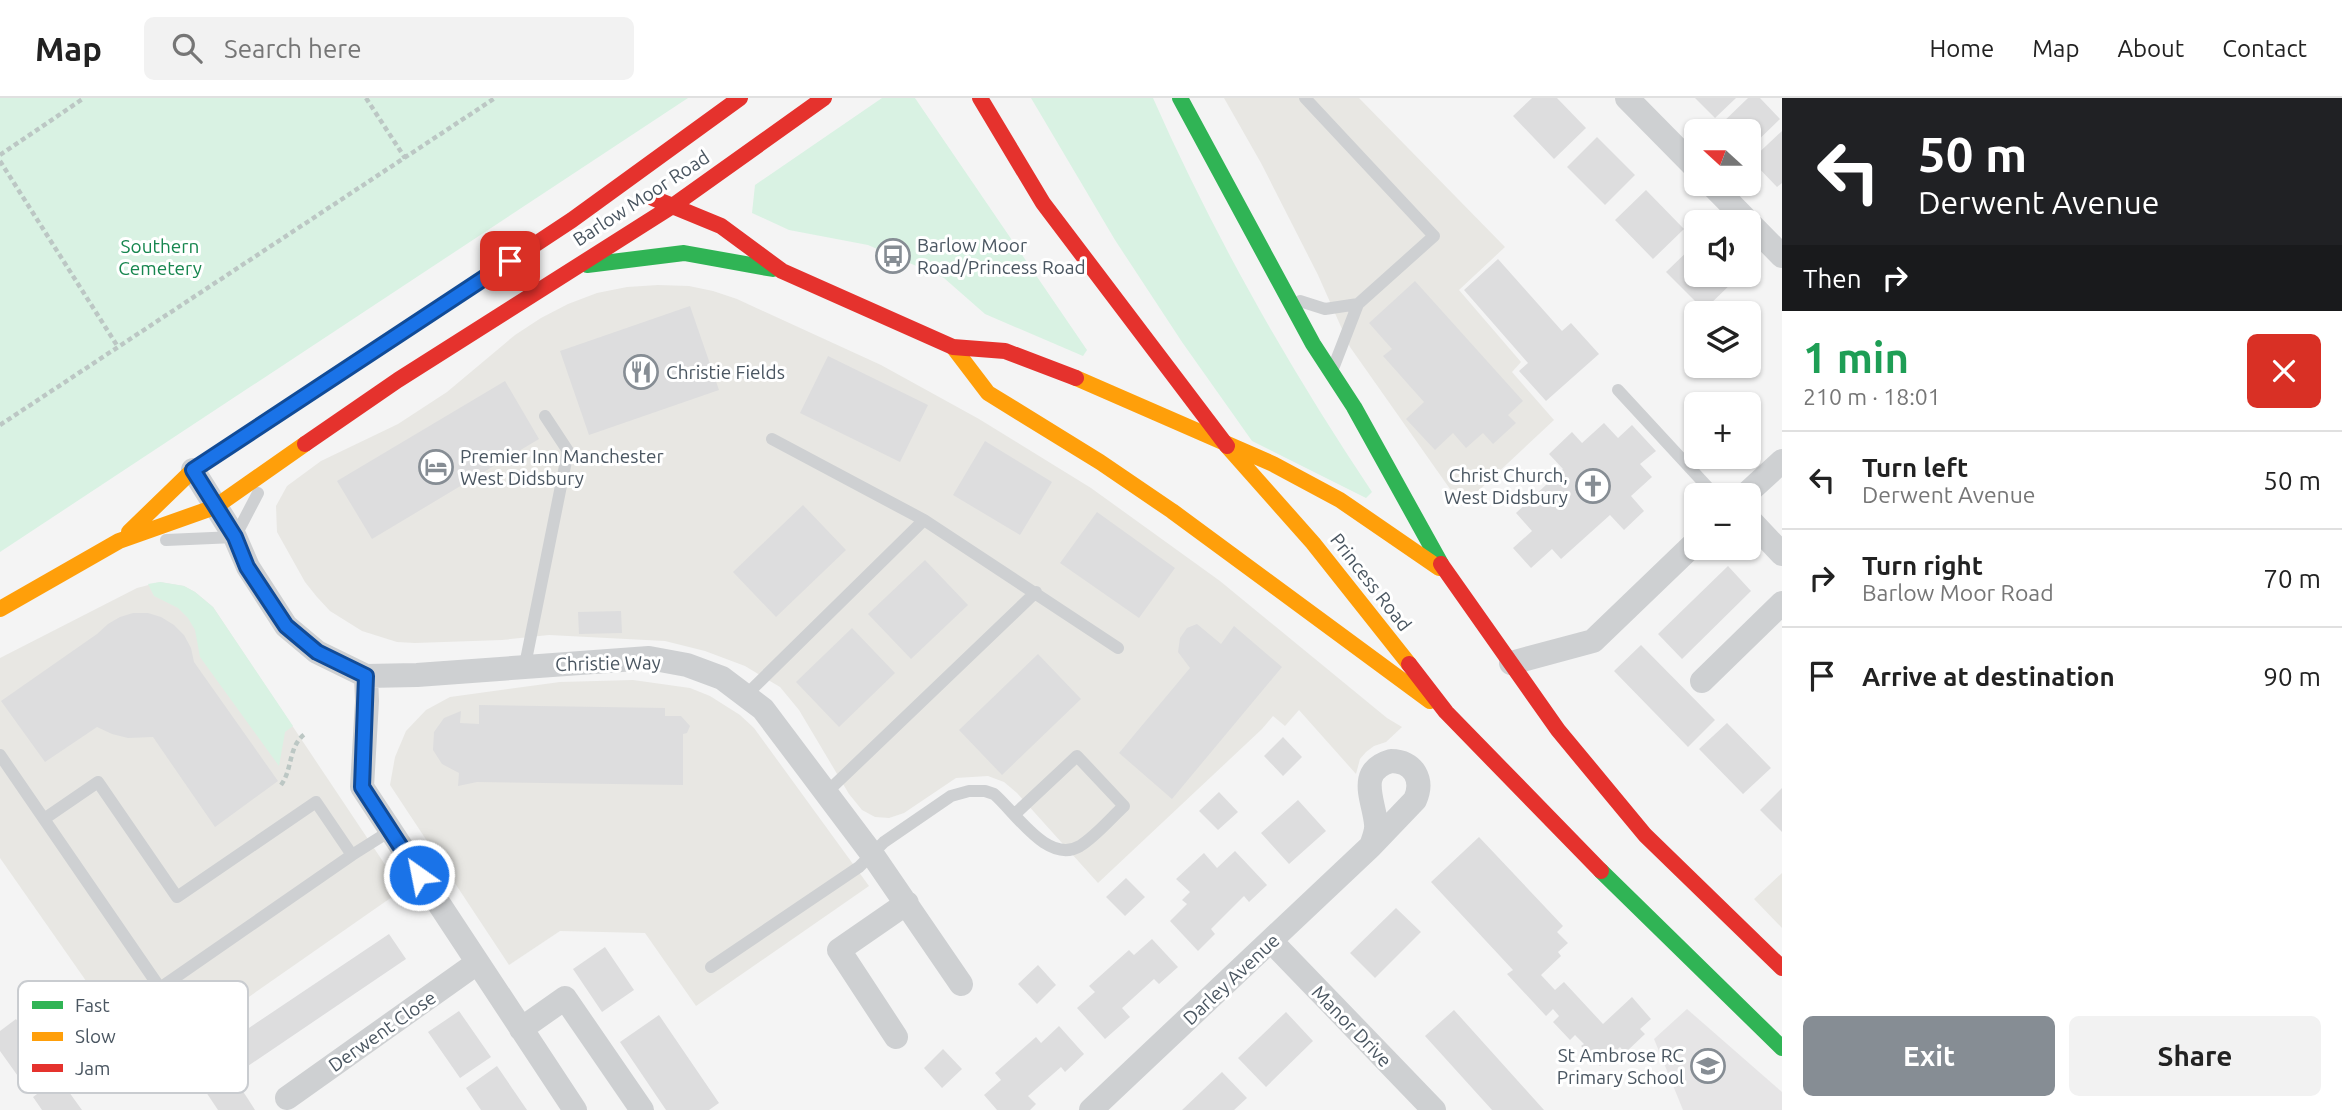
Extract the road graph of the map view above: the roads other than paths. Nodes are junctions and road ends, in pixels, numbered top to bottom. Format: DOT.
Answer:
graph roads {
  1 [pos="740,98"];
  2 [pos="824,98"];
  3 [pos="980,98"];
  4 [pos="1180,98"];
  5 [pos="1306,98"];
  6 [pos="1628,98"];
  7 [pos="1684,156"];
  8 [pos="618,187"];
  9 [pos="1723,196"];
  10 [pos="674,205"];
  11 [pos="1782,256"];
  12 [pos="573,267"];
  13 [pos="782,271"];
  14 [pos="1286,294"];
  15 [pos="1358,304"];
  16 [pos="953,347"];
  17 [pos="1331,372"];
  18 [pos="1618,390"];
  19 [pos="545,416"];
  20 [pos="772,439"];
  21 [pos="1225,443"];
  22 [pos="1782,461"];
  23 [pos="193,470"];
  24 [pos="269,471"];
  25 [pos="1704,483"];
  26 [pos="1758,483"];
  27 [pos="215,507"];
  28 [pos="924,520"];
  29 [pos="1761,532"];
  30 [pos="235,537"];
  31 [pos="119,541"];
  32 [pos="1684,554"];
  33 [pos="1782,554"];
  34 [pos="1447,574"];
  35 [pos="1036,592"];
  36 [pos="1782,603"];
  37 [pos="0,609"];
  38 [pos="1118,648"];
  39 [pos="1511,663"];
  40 [pos="525,665"];
  41 [pos="366,676"];
  42 [pos="1702,681"];
  43 [pos="746,695"];
  44 [pos="1446,712"];
  45 [pos="0,755"];
  46 [pos="827,792"];
  47 [pos="1015,814"];
  48 [pos="44,819"];
  49 [pos="390,831"];
  50 [pos="1371,846"];
  51 [pos="872,854"];
  52 [pos="352,855"];
  53 [pos="907,903"];
  54 [pos="1271,941"];
  55 [pos="477,963"];
  56 [pos="711,967"];
  57 [pos="1782,968"];
  58 [pos="155,981"];
  59 [pos="170,981"];
  60 [pos="961,984"];
  61 [pos="521,1029"];
  62 [pos="896,1037"];
  63 [pos="1782,1048"];
  64 [pos="287,1098"];
  65 [pos="575,1110"];
  66 [pos="642,1110"];
  67 [pos="1091,1110"];
  68 [pos="1434,1110"];
  1 -- 8 [label="main road, Barlow Moor Road"];
  2 -- 10 [label="main road, Barlow Moor Road"];
  3 -- 21 [label="main road, Princess Road"];
  4 -- 14 [label="main road"];
  5 -- 15 [label="lane"];
  6 -- 7 [label="street"];
  8 -- 10 [label="main road"];
  8 -- 23 [label="main road, Barlow Moor Road"];
  9 -- 11 [label="street"];
  10 -- 12 [label="main road, Barlow Moor Road"];
  10 -- 13 [label="main road"];
  12 -- 13 [label="main road"];
  12 -- 24 [label="main road, Barlow Moor Road"];
  13 -- 16 [label="main road"];
  14 -- 15 [label="lane"];
  14 -- 17 [label="main road"];
  15 -- 17 [label="lane"];
  16 -- 21 [label="main road"];
  16 -- 44 [label="main road"];
  17 -- 34 [label="main road"];
  18 -- 25 [label="lane"];
  19 -- 40 [label="lane"];
  20 -- 28 [label="lane"];
  21 -- 34 [label="main road"];
  21 -- 44 [label="main road, Princess Road"];
  22 -- 26 [label="street"];
  23 -- 27 [label="street"];
  23 -- 31 [label="main road, Barlow Moor Road"];
  24 -- 27 [label="main road, Barlow Moor Road"];
  24 -- 30 [label="lane"];
  27 -- 30 [label="street"];
  27 -- 31 [label="main road, Barlow Moor Road"];
  28 -- 35 [label="lane"];
  28 -- 43 [label="lane"];
  29 -- 33 [label="street"];
  30 -- 31 [label="lane"];
  30 -- 41 [label="street"];
  31 -- 37 [label="main road, Barlow Moor Road"];
  32 -- 39 [label="street"];
  34 -- 39 [label="main road"];
  35 -- 38 [label="lane"];
  35 -- 46 [label="lane"];
  36 -- 42 [label="street"];
  39 -- 57 [label="main road"];
  40 -- 41 [label="street, Christie Way"];
  40 -- 43 [label="street, Christie Way"];
  41 -- 49 [label="street"];
  43 -- 46 [label="street, Christie Way"];
  44 -- 63 [label="main road, Princess Road"];
  45 -- 48 [label="lane"];
  46 -- 51 [label="street, Christie Way"];
  47 -- 47 [label="lane"];
  47 -- 51 [label="lane"];
  48 -- 52 [label="lane"];
  48 -- 58 [label="lane"];
  49 -- 52 [label="lane"];
  49 -- 55 [label="street"];
  50 -- 54 [label="street, Darley Avenue"];
  51 -- 53 [label="street, Christie Way"];
  51 -- 56 [label="lane"];
  52 -- 59 [label="lane"];
  53 -- 60 [label="street, Christie Way"];
  53 -- 62 [label="street"];
  54 -- 67 [label="street, Darley Avenue"];
  54 -- 68 [label="street, Manor Drive"];
  55 -- 61 [label="street"];
  55 -- 64 [label="street, Derwent Close"];
  61 -- 65 [label="street"];
  61 -- 66 [label="street"];
}
